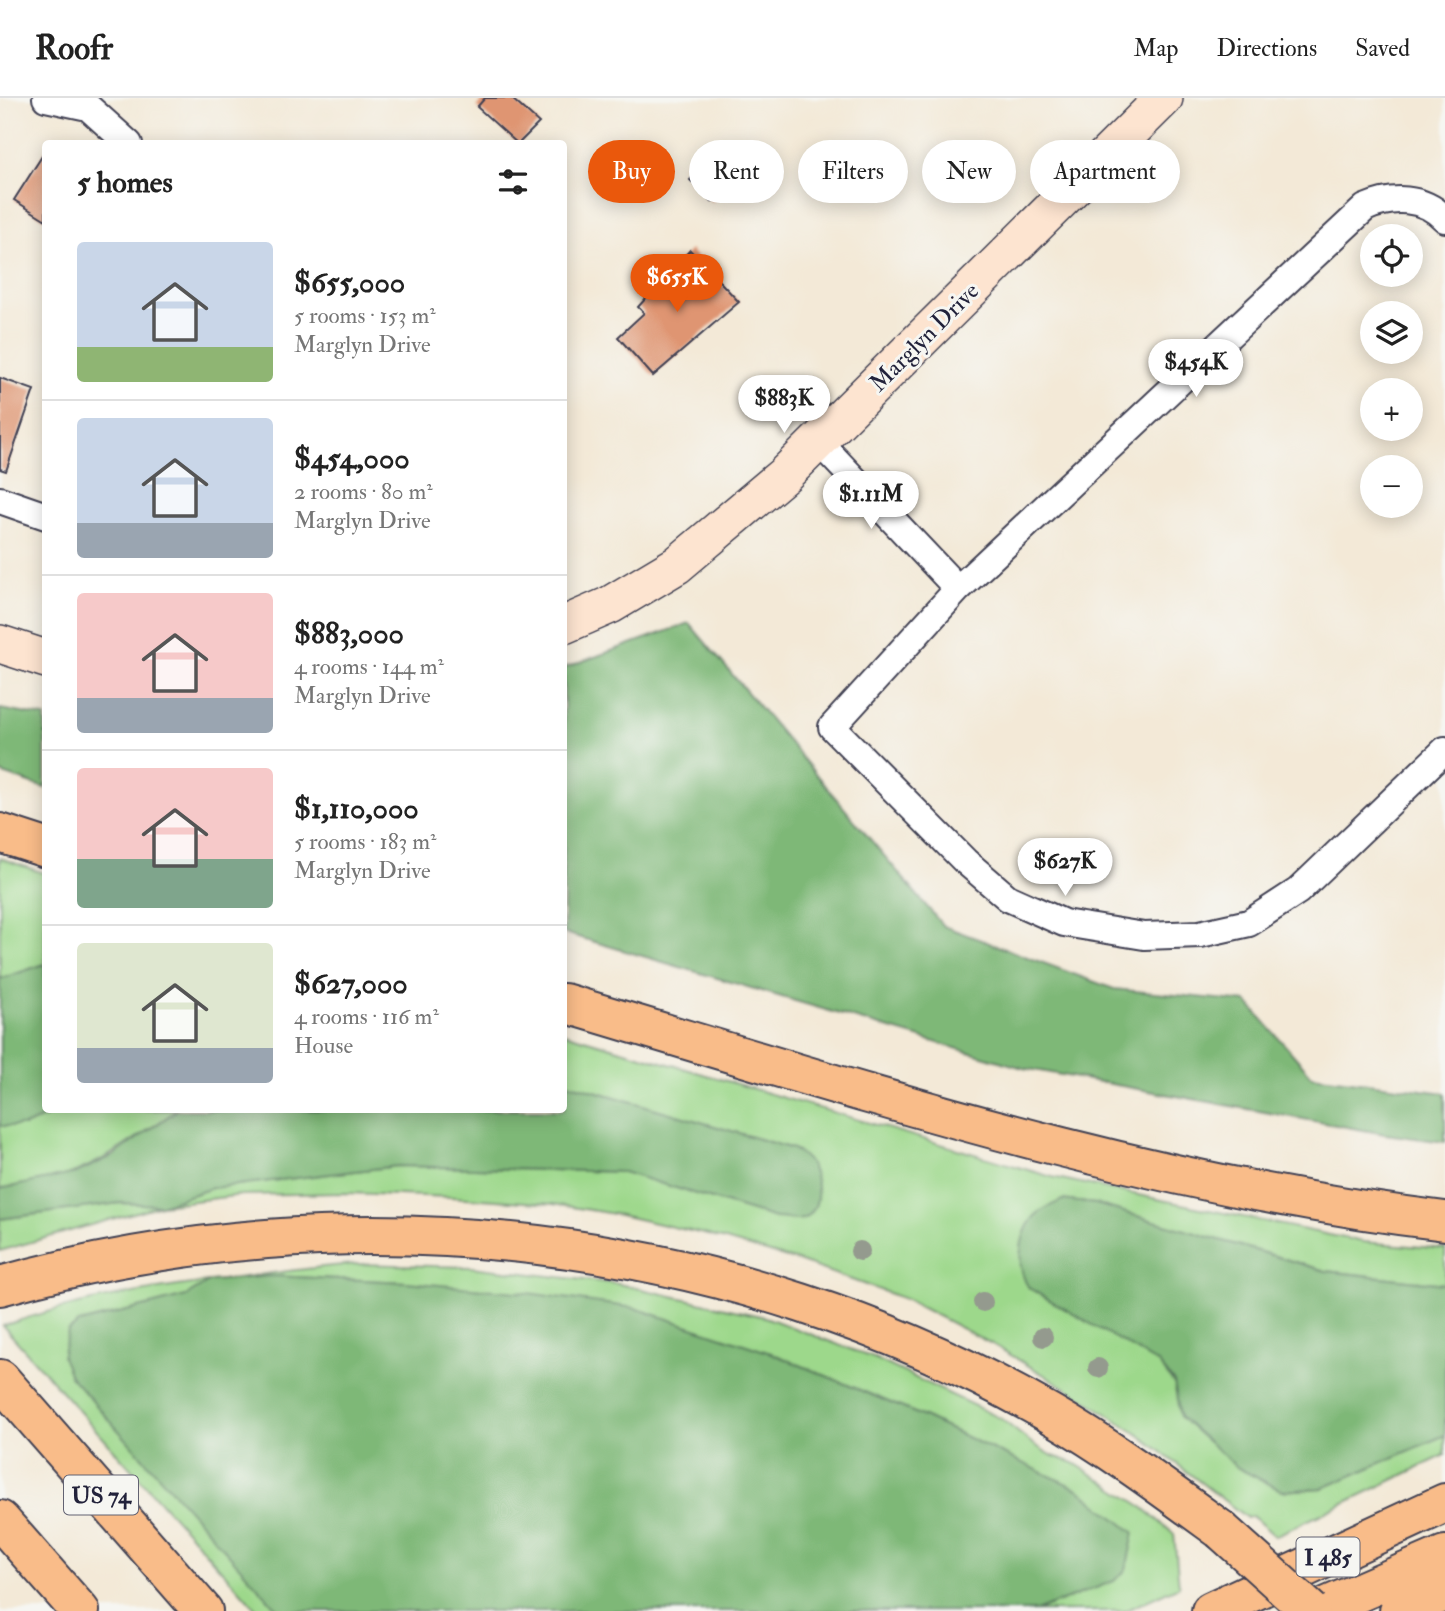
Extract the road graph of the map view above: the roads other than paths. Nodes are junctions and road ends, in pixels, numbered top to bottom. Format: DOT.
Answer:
graph roads {
  1 [pos="46,98"];
  2 [pos="1164,98"];
  3 [pos="125,140"];
  4 [pos="1445,219"];
  5 [pos="818,442"];
  6 [pos="0,500"];
  7 [pos="42,515"];
  8 [pos="958,589"];
  9 [pos="567,624"];
  10 [pos="0,644"];
  11 [pos="42,658"];
  12 [pos="1445,750"];
  13 [pos="0,833"];
  14 [pos="42,847"];
  15 [pos="567,1004"];
  16 [pos="1445,1222"];
  17 [pos="0,1286"];
  18 [pos="0,1379"];
  19 [pos="1445,1503"];
  20 [pos="0,1520"];
  21 [pos="1445,1555"];
  22 [pos="1445,1592"];
  23 [pos="80,1611"];
  24 [pos="203,1611"];
  25 [pos="1211,1611"];
  26 [pos="1313,1611"];
  27 [pos="1399,1611"];
  1 -- 3 [label="street"];
  2 -- 5 [label="street, Marglyn Drive"];
  4 -- 8 [label="street"];
  5 -- 8 [label="street"];
  5 -- 9 [label="street, Marglyn Drive"];
  6 -- 7 [label="street"];
  8 -- 12 [label="street"];
  10 -- 11 [label="street"];
  13 -- 14 [label="highway"];
  15 -- 16 [label="highway"];
  17 -- 26 [label="highway, bridge"];
  18 -- 24 [label="highway, US 74"];
  19 -- 25 [label="highway, I 485"];
  20 -- 23 [label="highway"];
  21 -- 26 [label="highway, I 485"];
  22 -- 27 [label="highway"];
}
